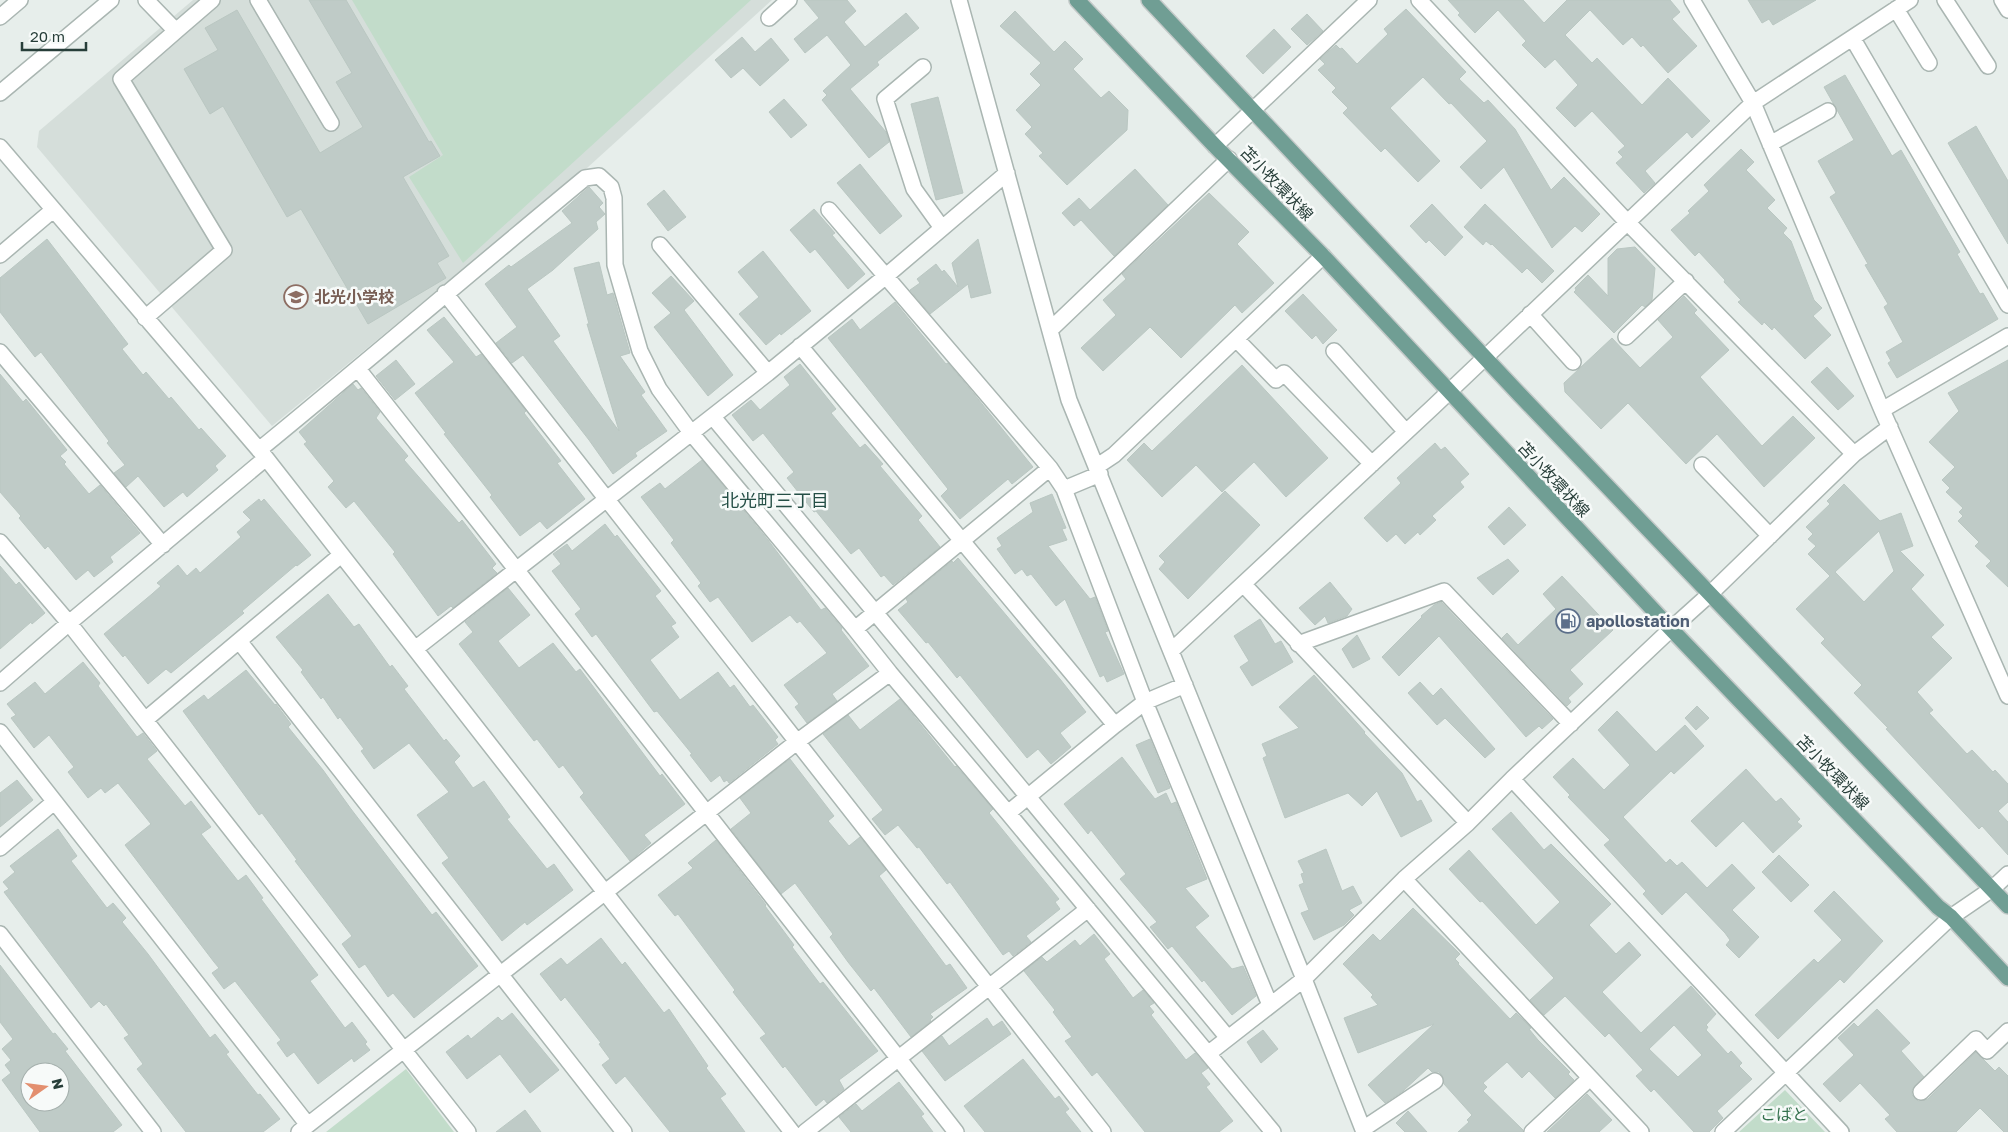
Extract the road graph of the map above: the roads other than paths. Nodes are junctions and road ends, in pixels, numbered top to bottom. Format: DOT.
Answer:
graph roads {
  1 [pos="20,0"];
  2 [pos="111,0"];
  3 [pos="146,0"];
  4 [pos="212,0"];
  5 [pos="258,0"];
  6 [pos="789,0"];
  7 [pos="959,0"];
  8 [pos="1077,0"];
  9 [pos="1149,0"];
  10 [pos="1369,0"];
  11 [pos="1419,0"];
  12 [pos="1692,0"];
  13 [pos="1910,0"];
  14 [pos="1945,0"];
  15 [pos="2002,0"];
  16 [pos="1896,9"];
  17 [pos="2008,10"];
  18 [pos="0,17"];
  19 [pos="769,18"];
  20 [pos="176,31"];
  21 [pos="1853,39"];
  22 [pos="1929,63"];
  23 [pos="1988,66"];
  24 [pos="923,67"];
  25 [pos="0,93"];
  26 [pos="1753,103"];
  27 [pos="1252,111"];
  28 [pos="1828,111"];
  29 [pos="331,123"];
  30 [pos="1770,144"];
  31 [pos="1215,146"];
  32 [pos="0,147"];
  33 [pos="1229,159"];
  34 [pos="1007,172"];
  35 [pos="53,210"];
  36 [pos="830,210"];
  37 [pos="1628,223"];
  38 [pos="942,228"];
  39 [pos="660,245"];
  40 [pos="0,254"];
  41 [pos="1323,256"];
  42 [pos="886,276"];
  43 [pos="1686,281"];
  44 [pos="445,293"];
  45 [pos="2008,305"];
  46 [pos="1530,314"];
  47 [pos="145,318"];
  48 [pos="1050,330"];
  49 [pos="2008,336"];
  50 [pos="1626,337"];
  51 [pos="1236,339"];
  52 [pos="800,346"];
  53 [pos="1334,350"];
  54 [pos="0,352"];
  55 [pos="1485,357"];
  56 [pos="1573,362"];
  57 [pos="358,369"];
  58 [pos="768,373"];
  59 [pos="1449,392"];
  60 [pos="1882,410"];
  61 [pos="713,417"];
  62 [pos="1890,427"];
  63 [pos="1406,432"];
  64 [pos="692,434"];
  65 [pos="262,454"];
  66 [pos="1854,454"];
  67 [pos="1372,464"];
  68 [pos="1702,465"];
  69 [pos="1050,468"];
  70 [pos="1098,470"];
  71 [pos="1064,489"];
  72 [pos="607,500"];
  73 [pos="1770,536"];
  74 [pos="961,540"];
  75 [pos="0,542"];
  76 [pos="163,545"];
  77 [pos="341,555"];
  78 [pos="518,570"];
  79 [pos="1244,585"];
  80 [pos="1711,593"];
  81 [pos="875,612"];
  82 [pos="69,623"];
  83 [pos="855,629"];
  84 [pos="1671,629"];
  85 [pos="239,641"];
  86 [pos="1298,644"];
  87 [pos="416,649"];
  88 [pos="1171,651"];
  89 [pos="890,673"];
  90 [pos="0,683"];
  91 [pos="1185,686"];
  92 [pos="2008,696"];
  93 [pos="1145,702"];
  94 [pos="145,720"];
  95 [pos="1571,724"];
  96 [pos="1115,725"];
  97 [pos="0,732"];
  98 [pos="798,741"];
  99 [pos="1512,779"];
  100 [pos="1028,797"];
  101 [pos="54,802"];
  102 [pos="705,813"];
  103 [pos="1008,813"];
  104 [pos="1468,823"];
  105 [pos="0,848"];
  106 [pos="2008,874"];
  107 [pos="1404,879"];
  108 [pos="1992,889"];
  109 [pos="606,893"];
  110 [pos="2008,906"];
  111 [pos="1088,909"];
  112 [pos="1951,917"];
  113 [pos="0,934"];
  114 [pos="500,974"];
  115 [pos="2008,978"];
  116 [pos="1304,979"];
  117 [pos="988,987"];
  118 [pos="1270,1005"];
  119 [pos="2008,1031"];
  120 [pos="1228,1038"];
  121 [pos="404,1050"];
  122 [pos="1209,1053"];
  123 [pos="898,1058"];
  124 [pos="1786,1074"];
  125 [pos="1590,1078"];
  126 [pos="1435,1081"];
  127 [pos="1921,1092"];
  128 [pos="304,1128"];
  129 [pos="1364,1131"];
  130 [pos="153,1132"];
  131 [pos="468,1132"];
  132 [pos="624,1132"];
  133 [pos="792,1132"];
  134 [pos="805,1132"];
  135 [pos="956,1132"];
  136 [pos="1102,1132"];
  137 [pos="1273,1132"];
  138 [pos="1532,1132"];
  139 [pos="1641,1132"];
  140 [pos="1723,1132"];
  141 [pos="1841,1132"];
  1 -- 18 [label="street"];
  2 -- 25 [label="street"];
  3 -- 20 [label="street"];
  4 -- 20 [label="street"];
  5 -- 29 [label="street"];
  6 -- 19 [label="street"];
  7 -- 34 [label="street"];
  8 -- 31 [label="main road, 苫小牧環状線"];
  9 -- 27 [label="main road, 苫小牧環状線"];
  10 -- 27 [label="street"];
  11 -- 37 [label="street"];
  12 -- 26 [label="street"];
  13 -- 16 [label="street"];
  14 -- 23 [label="street"];
  15 -- 17 [label="street"];
  16 -- 21 [label="street"];
  16 -- 22 [label="street"];
  20 -- 47 [label="street"];
  21 -- 26 [label="street"];
  21 -- 45 [label="street"];
  24 -- 38 [label="street"];
  26 -- 30 [label="street"];
  26 -- 37 [label="street"];
  27 -- 31 [label="street"];
  27 -- 55 [label="main road, 苫小牧環状線"];
  28 -- 30 [label="street"];
  30 -- 60 [label="street"];
  31 -- 33 [label="main road, 苫小牧環状線"];
  32 -- 35 [label="street"];
  33 -- 41 [label="main road, 苫小牧環状線"];
  33 -- 48 [label="street"];
  34 -- 38 [label="street"];
  34 -- 48 [label="street"];
  35 -- 40 [label="street"];
  35 -- 47 [label="street"];
  36 -- 42 [label="street"];
  37 -- 43 [label="street"];
  37 -- 46 [label="street"];
  38 -- 42 [label="street"];
  39 -- 58 [label="street"];
  41 -- 51 [label="street"];
  41 -- 59 [label="main road, 苫小牧環状線"];
  42 -- 52 [label="street"];
  42 -- 69 [label="street"];
  43 -- 50 [label="street"];
  43 -- 66 [label="street"];
  44 -- 57 [label="street"];
  44 -- 64 [label="street"];
  44 -- 72 [label="street"];
  46 -- 55 [label="street"];
  46 -- 56 [label="street"];
  47 -- 65 [label="street"];
  48 -- 70 [label="street"];
  49 -- 60 [label="street"];
  51 -- 67 [label="street"];
  51 -- 70 [label="street"];
  52 -- 58 [label="street"];
  52 -- 74 [label="street"];
  53 -- 63 [label="street"];
  54 -- 76 [label="street"];
  55 -- 59 [label="street"];
  55 -- 80 [label="main road, 苫小牧環状線"];
  57 -- 65 [label="street"];
  57 -- 78 [label="street"];
  58 -- 61 [label="street"];
  59 -- 63 [label="street"];
  59 -- 84 [label="main road, 苫小牧環状線"];
  60 -- 62 [label="street"];
  61 -- 64 [label="street"];
  61 -- 81 [label="street"];
  62 -- 66 [label="street"];
  62 -- 92 [label="street"];
  63 -- 67 [label="street"];
  64 -- 72 [label="street"];
  64 -- 83 [label="street"];
  65 -- 76 [label="street"];
  65 -- 77 [label="street"];
  66 -- 73 [label="street"];
  67 -- 79 [label="street"];
  68 -- 73 [label="street"];
  69 -- 71 [label="street"];
  69 -- 74 [label="street"];
  70 -- 71 [label="street"];
  70 -- 88 [label="street"];
  71 -- 93 [label="street"];
  72 -- 78 [label="street"];
  72 -- 98 [label="street"];
  73 -- 80 [label="street"];
  74 -- 81 [label="street"];
  74 -- 96 [label="street"];
  75 -- 82 [label="street"];
  76 -- 82 [label="street"];
  77 -- 85 [label="street"];
  77 -- 87 [label="street"];
  78 -- 87 [label="street"];
  78 -- 102 [label="street"];
  79 -- 86 [label="street"];
  79 -- 88 [label="street"];
  80 -- 84 [label="street"];
  80 -- 108 [label="main road, 苫小牧環状線"];
  81 -- 83 [label="street"];
  81 -- 100 [label="street"];
  82 -- 90 [label="street"];
  82 -- 94 [label="street"];
  83 -- 89 [label="street"];
  84 -- 95 [label="street"];
  84 -- 112 [label="main road, 苫小牧環状線"];
  85 -- 94 [label="street"];
  85 -- 114 [label="street"];
  86 -- 95 [label="street"];
  86 -- 104 [label="street"];
  87 -- 109 [label="street"];
  88 -- 91 [label="street"];
  89 -- 98 [label="street"];
  89 -- 103 [label="street"];
  91 -- 93 [label="street"];
  91 -- 116 [label="street"];
  93 -- 96 [label="street"];
  93 -- 118 [label="street"];
  94 -- 121 [label="street"];
  95 -- 99 [label="street"];
  96 -- 100 [label="street"];
  97 -- 101 [label="street"];
  98 -- 102 [label="street"];
  98 -- 117 [label="street"];
  99 -- 104 [label="street"];
  99 -- 124 [label="street"];
  100 -- 103 [label="street"];
  100 -- 120 [label="street"];
  101 -- 105 [label="street"];
  101 -- 128 [label="street"];
  102 -- 109 [label="street"];
  102 -- 123 [label="street"];
  103 -- 111 [label="street"];
  104 -- 107 [label="street"];
  106 -- 108 [label="street"];
  107 -- 116 [label="street"];
  107 -- 125 [label="street"];
  108 -- 110 [label="main road, 苫小牧環状線"];
  108 -- 112 [label="street"];
  109 -- 114 [label="street"];
  109 -- 133 [label="street"];
  111 -- 117 [label="street"];
  111 -- 122 [label="street"];
  112 -- 115 [label="main road, 苫小牧環状線"];
  112 -- 124 [label="street"];
  113 -- 130 [label="street"];
  114 -- 121 [label="street"];
  114 -- 132 [label="street"];
  116 -- 118 [label="street"];
  116 -- 129 [label="street"];
  117 -- 123 [label="street"];
  117 -- 136 [label="street"];
  118 -- 120 [label="street"];
  119 -- 127 [label="street"];
  120 -- 122 [label="street"];
  121 -- 128 [label="street"];
  121 -- 131 [label="street"];
  122 -- 137 [label="street"];
  123 -- 134 [label="street"];
  123 -- 135 [label="street"];
  124 -- 140 [label="street"];
  124 -- 141 [label="street"];
  125 -- 138 [label="street"];
  125 -- 139 [label="street"];
  126 -- 129 [label="street"];
}
